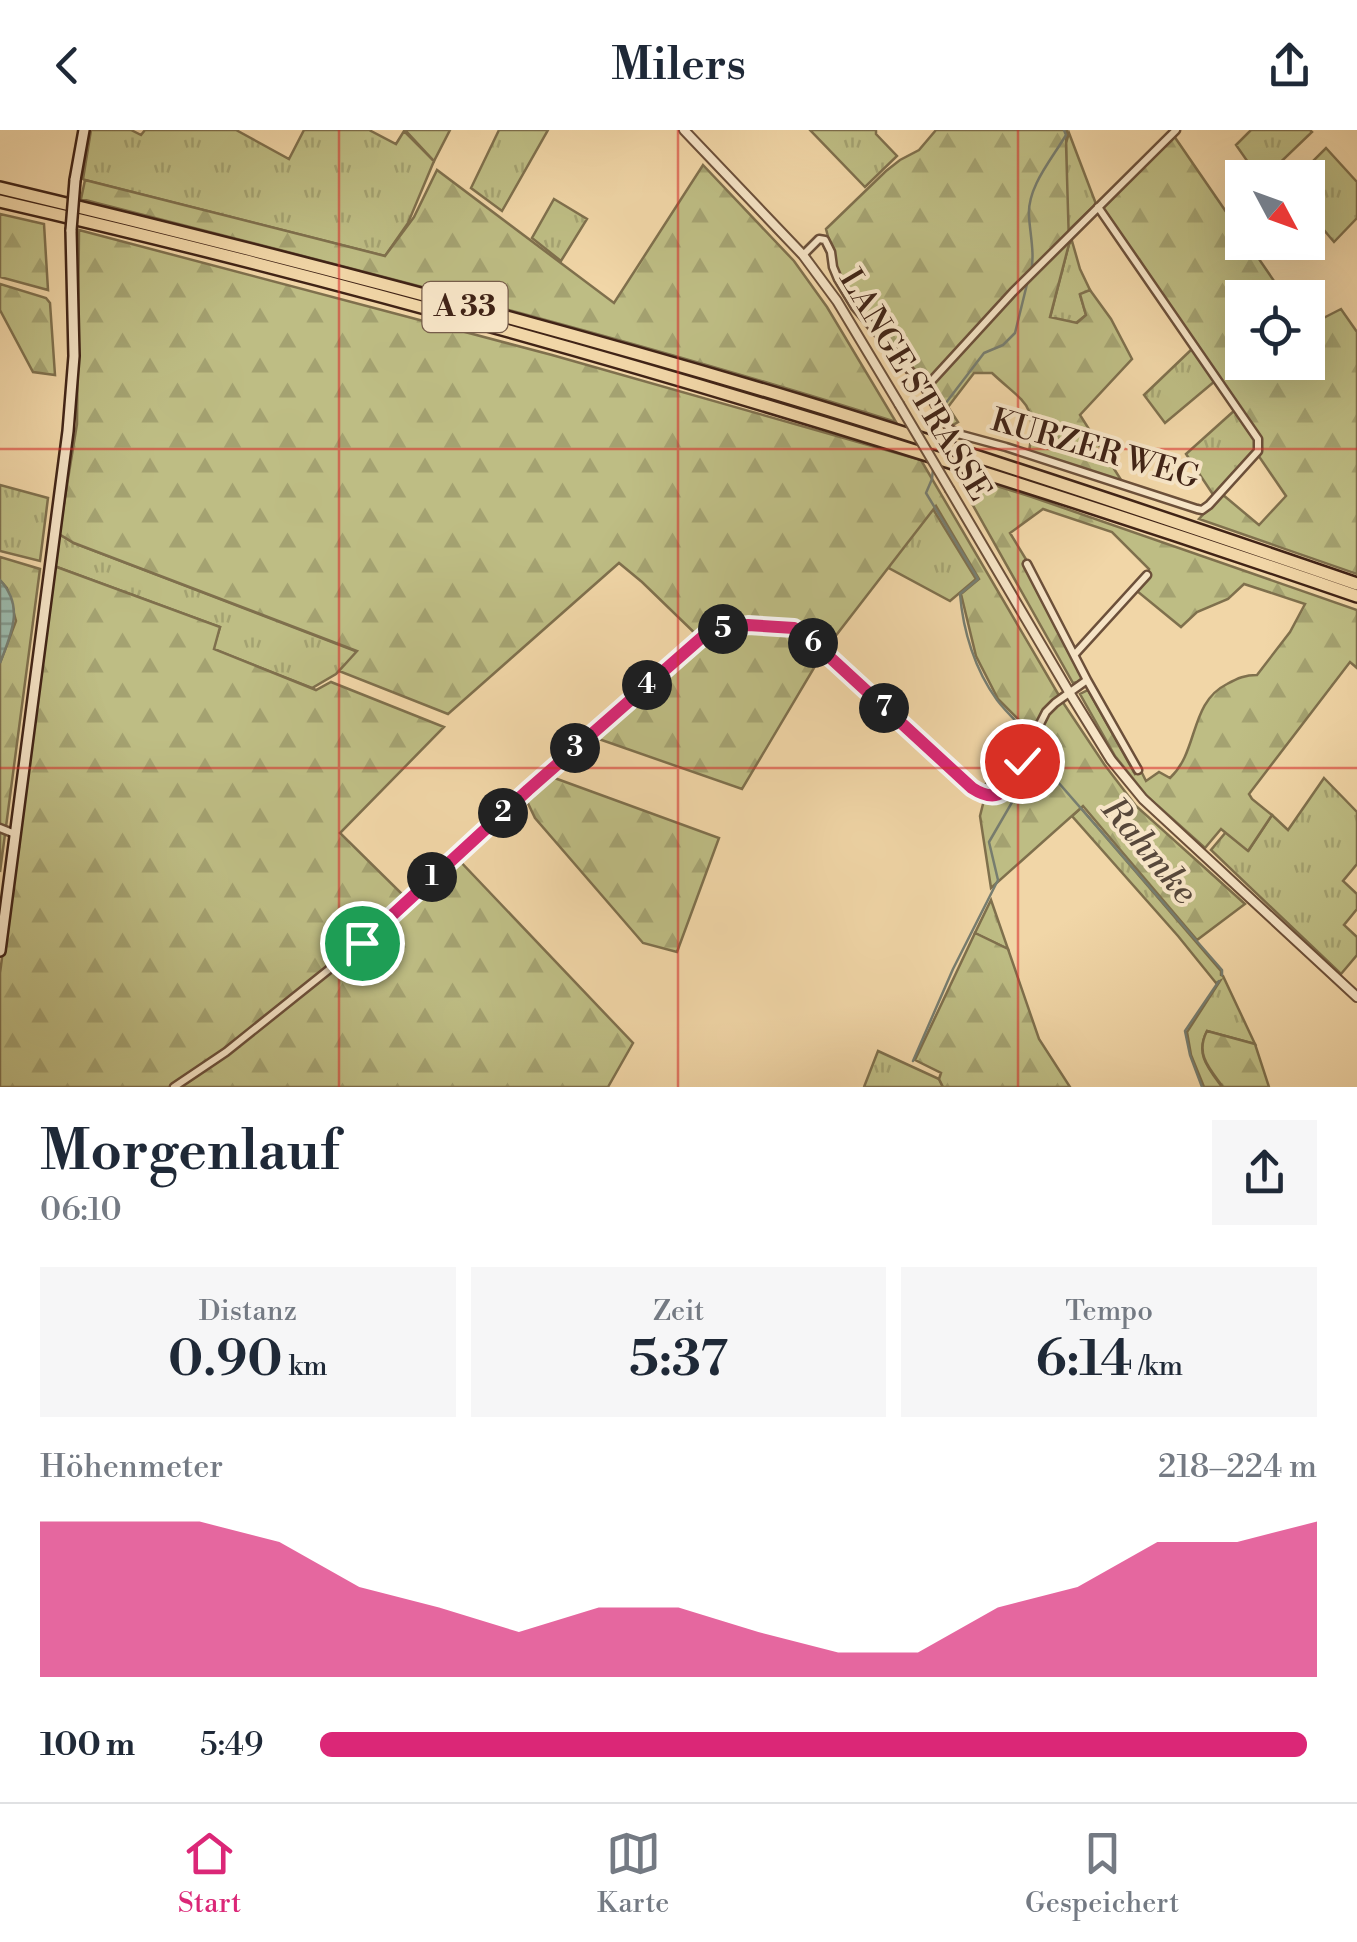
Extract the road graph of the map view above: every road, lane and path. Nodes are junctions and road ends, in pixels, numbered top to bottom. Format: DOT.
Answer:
graph roads {
  1 [pos="84,130"];
  2 [pos="684,130"];
  3 [pos="1176,130"];
  4 [pos="0,188"];
  5 [pos="0,200"];
  6 [pos="1098,207"];
  7 [pos="803,255"];
  8 [pos="925,388"];
  9 [pos="931,448"];
  10 [pos="1027,564"];
  11 [pos="1146,575"];
  12 [pos="1357,584"];
  13 [pos="1357,596"];
  14 [pos="1075,654"];
  15 [pos="1087,680"];
  16 [pos="1069,692"];
  17 [pos="1138,770"];
  18 [pos="0,828"];
  19 [pos="16,835"];
  20 [pos="0,951"];
  21 [pos="1357,997"];
  22 [pos="174,1087"];
  1 -- 19 [label="main road, bridge"];
  2 -- 7 [label="street, LANGE STRASSE"];
  3 -- 6 [label="street"];
  4 -- 9 [label="highway, A 33"];
  5 -- 9 [label="highway, A 33"];
  6 -- 8 [label="street"];
  6 -- 8 [label="street, KURZER WEG"];
  7 -- 8 [label="street, KURZER WEG"];
  7 -- 16 [label="street, LANGE STRASSE, bridge"];
  9 -- 12 [label="highway, A 33"];
  9 -- 13 [label="highway, A 33"];
  10 -- 14 [label="street"];
  11 -- 14 [label="street"];
  14 -- 15 [label="street"];
  15 -- 16 [label="street"];
  15 -- 17 [label="street"];
  16 -- 21 [label="street, LANGE STRASSE"];
  16 -- 22 [label="street"];
  18 -- 19 [label="street"];
  19 -- 20 [label="main road"];
}
